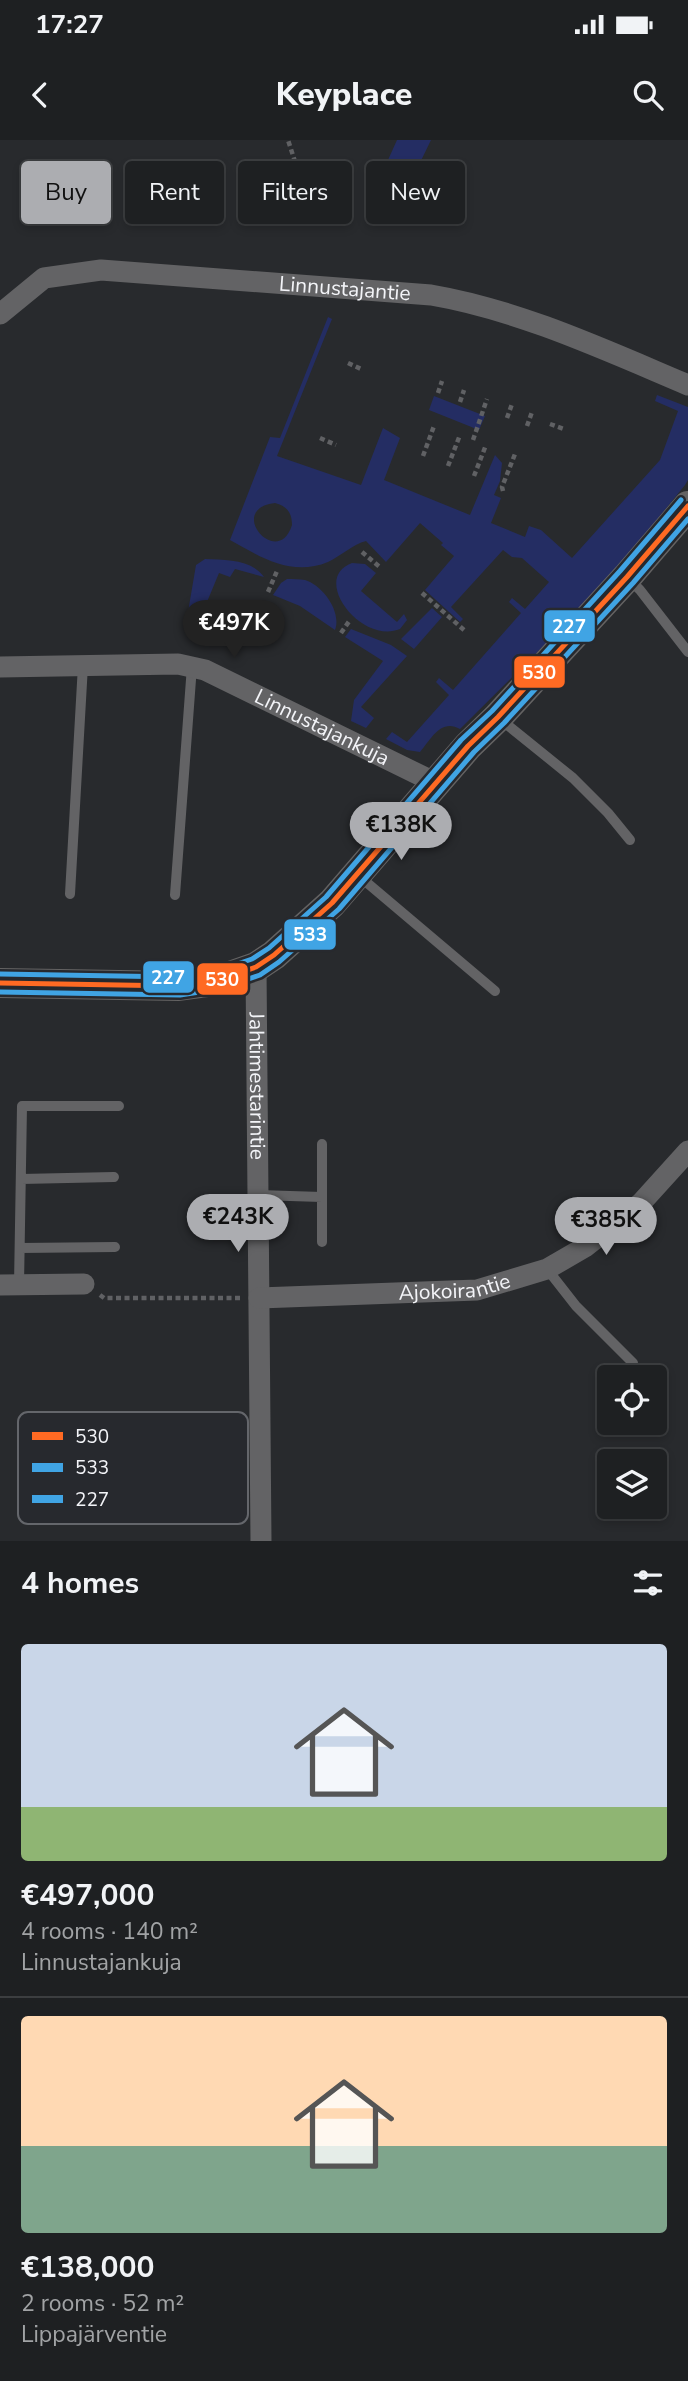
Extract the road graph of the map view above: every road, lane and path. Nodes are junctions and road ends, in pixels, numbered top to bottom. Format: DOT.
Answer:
graph roads {
  1 [pos="288,140"];
  2 [pos="295,161"];
  3 [pos="0,314"];
  4 [pos="348,363"];
  5 [pos="361,369"];
  6 [pos="442,381"];
  7 [pos="688,385"];
  8 [pos="464,390"];
  9 [pos="438,393"];
  10 [pos="487,399"];
  11 [pos="460,402"];
  12 [pos="512,404"];
  13 [pos="532,412"];
  14 [pos="507,418"];
  15 [pos="550,424"];
  16 [pos="434,426"];
  17 [pos="527,426"];
  18 [pos="564,429"];
  19 [pos="460,435"];
  20 [pos="320,438"];
  21 [pos="473,440"];
  22 [pos="336,445"];
  23 [pos="486,445"];
  24 [pos="515,454"];
  25 [pos="423,456"];
  26 [pos="448,466"];
  27 [pos="474,476"];
  28 [pos="503,491"];
  29 [pos="688,506"];
  30 [pos="362,552"];
  31 [pos="381,568"];
  32 [pos="276,571"];
  33 [pos="627,577"];
  34 [pos="268,592"];
  35 [pos="422,593"];
  36 [pos="350,620"];
  37 [pos="464,630"];
  38 [pos="341,633"];
  39 [pos="688,652"];
  40 [pos="83,665"];
  41 [pos="191,666"];
  42 [pos="0,667"];
  43 [pos="498,717"];
  44 [pos="436,783"];
  45 [pos="630,840"];
  46 [pos="357,874"];
  47 [pos="70,894"];
  48 [pos="175,895"];
  49 [pos="256,967"];
  50 [pos="0,983"];
  51 [pos="495,991"];
  52 [pos="119,1107"];
  53 [pos="322,1144"];
  54 [pos="688,1150"];
  55 [pos="114,1177"];
  56 [pos="21,1179"];
  57 [pos="258,1195"];
  58 [pos="322,1197"];
  59 [pos="322,1242"];
  60 [pos="115,1247"];
  61 [pos="20,1248"];
  62 [pos="547,1269"];
  63 [pos="84,1284"];
  64 [pos="10,1285"];
  65 [pos="259,1298"];
  66 [pos="633,1363"];
  67 [pos="261,1541"];
  1 -- 2 [label="path"];
  3 -- 7 [label="street, Linnustajantie"];
  4 -- 5 [label="path"];
  6 -- 9 [label="path"];
  8 -- 11 [label="path"];
  10 -- 21 [label="path"];
  12 -- 14 [label="path"];
  13 -- 17 [label="path"];
  15 -- 18 [label="path"];
  16 -- 25 [label="path"];
  19 -- 26 [label="path"];
  20 -- 22 [label="path"];
  23 -- 27 [label="path"];
  24 -- 28 [label="path"];
  29 -- 33 [label="main road"];
  30 -- 31 [label="path"];
  32 -- 34 [label="path"];
  33 -- 39 [label="lane"];
  33 -- 43 [label="main road"];
  35 -- 37 [label="path"];
  36 -- 38 [label="path"];
  40 -- 41 [label="street, Linnustajankuja"];
  40 -- 42 [label="street, Linnustajankuja"];
  40 -- 47 [label="lane"];
  41 -- 44 [label="street, Linnustajankuja"];
  41 -- 48 [label="lane"];
  43 -- 44 [label="main road"];
  43 -- 45 [label="lane"];
  44 -- 46 [label="main road"];
  46 -- 49 [label="main road"];
  46 -- 51 [label="lane"];
  49 -- 50 [label="main road"];
  49 -- 57 [label="street, Jahtimestarintie"];
  52 -- 56 [label="lane"];
  53 -- 58 [label="lane"];
  54 -- 62 [label="street, Ajokoirantie"];
  55 -- 56 [label="lane"];
  56 -- 61 [label="lane"];
  57 -- 58 [label="lane"];
  57 -- 65 [label="street, Jahtimestarintie"];
  58 -- 59 [label="lane"];
  60 -- 61 [label="lane"];
  61 -- 64 [label="lane"];
  62 -- 65 [label="street, Ajokoirantie"];
  62 -- 66 [label="lane"];
  63 -- 64 [label="street"];
  63 -- 65 [label="path"];
  65 -- 67 [label="street, Jahtimestarintie"];
}
